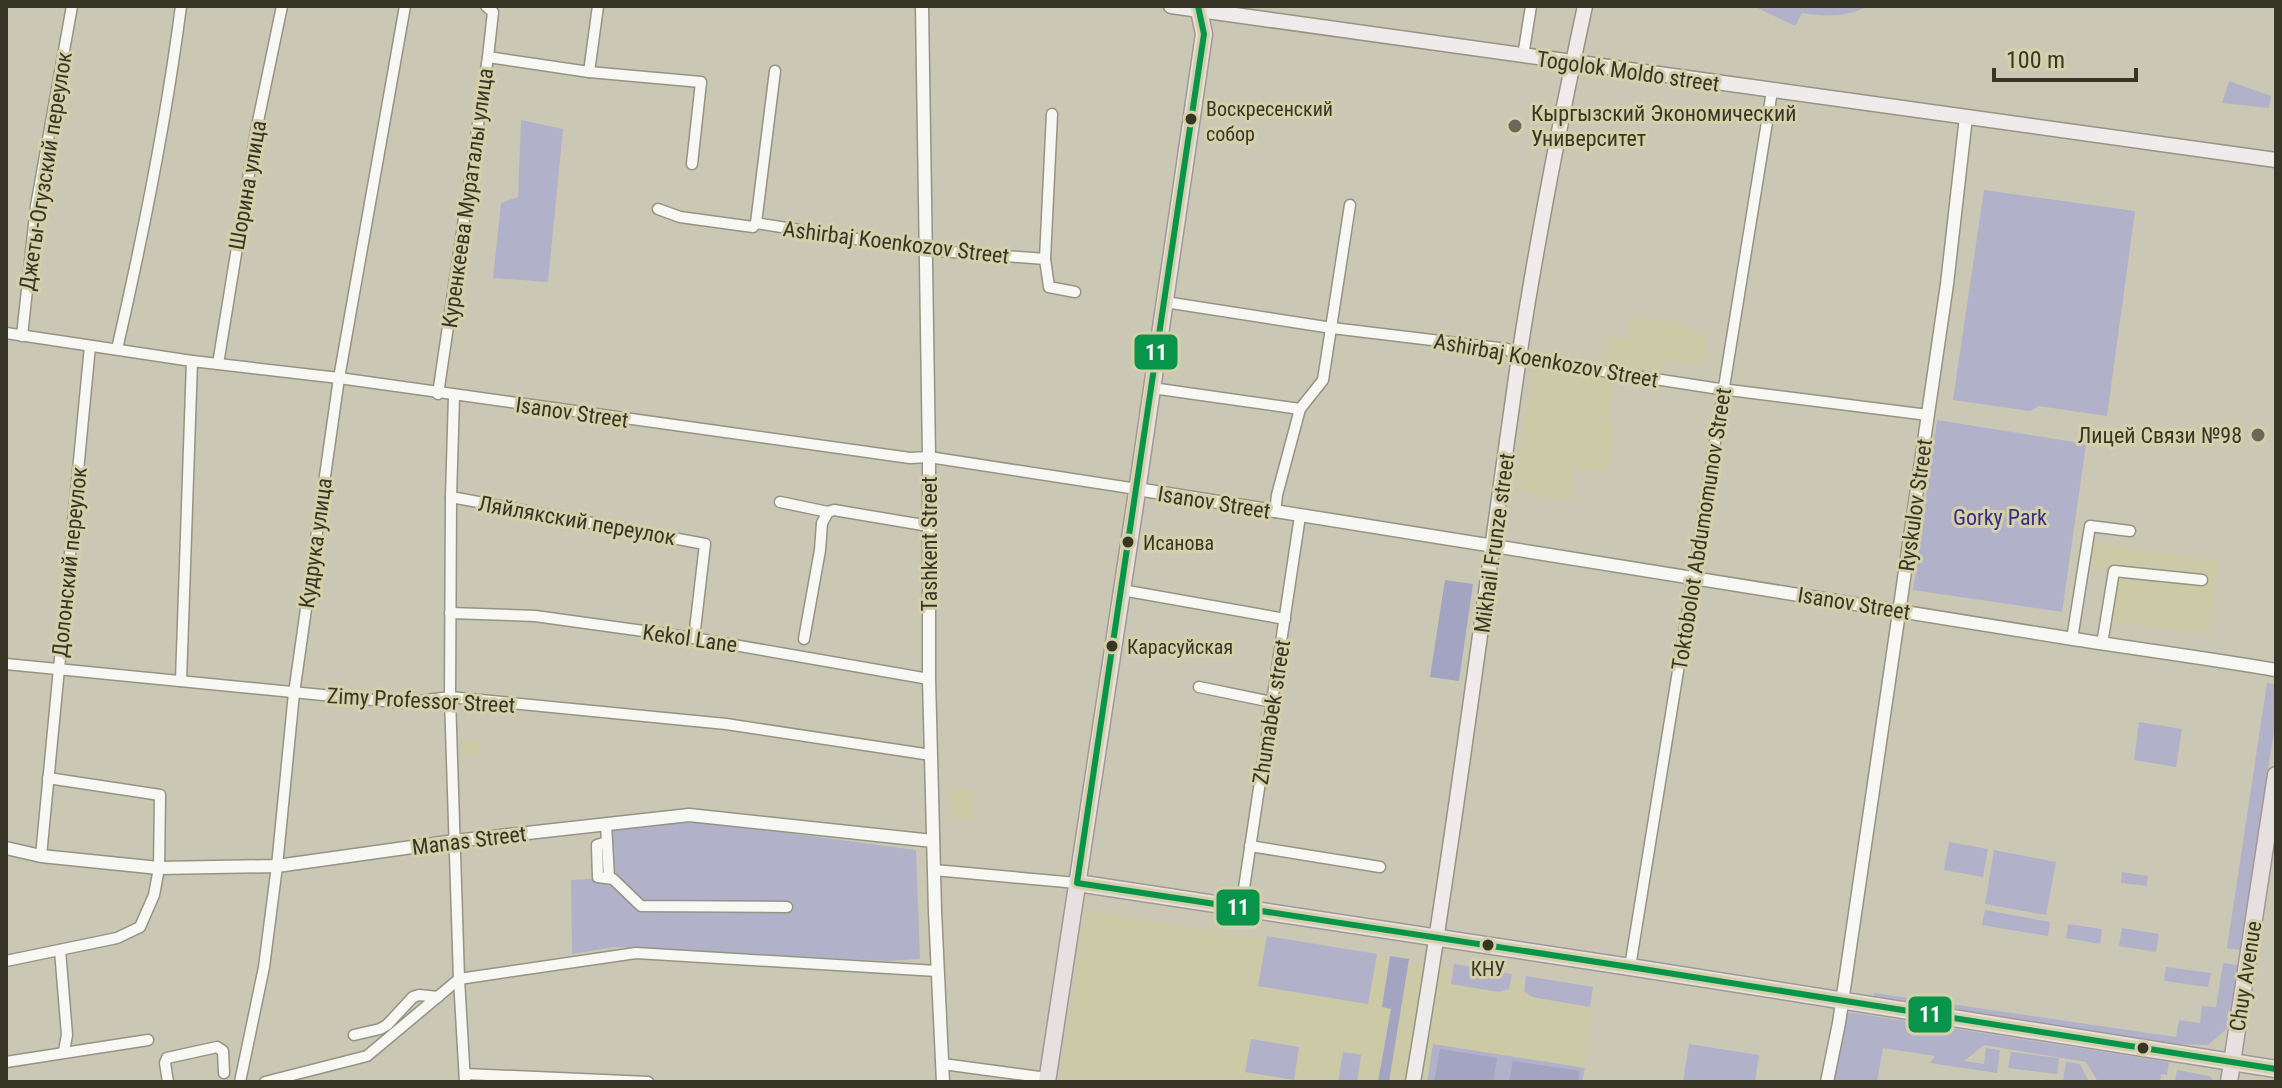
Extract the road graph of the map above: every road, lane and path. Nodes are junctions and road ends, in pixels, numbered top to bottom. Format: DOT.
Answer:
graph roads {
  1 [pos="72,6"];
  2 [pos="181,6"];
  3 [pos="282,6"];
  4 [pos="405,6"];
  5 [pos="486,6"];
  6 [pos="598,6"];
  7 [pos="922,6"];
  8 [pos="1171,6"];
  9 [pos="1531,6"];
  10 [pos="1585,6"];
  11 [pos="1200,7"];
  12 [pos="1523,56"];
  13 [pos="488,57"];
  14 [pos="1572,63"];
  15 [pos="775,71"];
  16 [pos="589,72"];
  17 [pos="1772,91"];
  18 [pos="1052,114"];
  19 [pos="1966,117"];
  20 [pos="2276,160"];
  21 [pos="692,164"];
  22 [pos="1350,205"];
  23 [pos="658,209"];
  24 [pos="756,223"];
  25 [pos="925,250"];
  26 [pos="1045,259"];
  27 [pos="1075,292"];
  28 [pos="1165,302"];
  29 [pos="1332,328"];
  30 [pos="6,333"];
  31 [pos="22,336"];
  32 [pos="90,346"];
  33 [pos="117,349"];
  34 [pos="1519,358"];
  35 [pos="192,361"];
  36 [pos="218,364"];
  37 [pos="339,378"];
  38 [pos="1152,388"];
  39 [pos="1724,389"];
  40 [pos="438,394"];
  41 [pos="454,396"];
  42 [pos="1300,409"];
  43 [pos="1928,415"];
  44 [pos="929,457"];
  45 [pos="1137,489"];
  46 [pos="451,497"];
  47 [pos="780,502"];
  48 [pos="828,512"];
  49 [pos="1275,512"];
  50 [pos="1300,516"];
  51 [pos="929,526"];
  52 [pos="2130,531"];
  53 [pos="1494,545"];
  54 [pos="1693,578"];
  55 [pos="2202,580"];
  56 [pos="1122,590"];
  57 [pos="1900,610"];
  58 [pos="450,613"];
  59 [pos="1285,619"];
  60 [pos="694,638"];
  61 [pos="804,639"];
  62 [pos="2072,639"];
  63 [pos="2102,644"];
  64 [pos="6,664"];
  65 [pos="59,669"];
  66 [pos="2276,670"];
  67 [pos="929,679"];
  68 [pos="181,681"];
  69 [pos="1199,687"];
  70 [pos="294,693"];
  71 [pos="450,697"];
  72 [pos="1272,702"];
  73 [pos="931,755"];
  74 [pos="2276,775"];
  75 [pos="48,778"];
  76 [pos="606,824"];
  77 [pos="455,841"];
  78 [pos="933,841"];
  79 [pos="1250,846"];
  80 [pos="6,848"];
  81 [pos="41,856"];
  82 [pos="277,866"];
  83 [pos="1380,867"];
  84 [pos="159,868"];
  85 [pos="934,870"];
  86 [pos="1077,883"];
  87 [pos="787,907"];
  88 [pos="1241,908"];
  89 [pos="1438,938"];
  90 [pos="60,950"];
  91 [pos="6,961"];
  92 [pos="1630,967"];
  93 [pos="937,971"];
  94 [pos="459,979"];
  95 [pos="438,997"];
  96 [pos="1841,1000"];
  97 [pos="354,1035"];
  98 [pos="148,1040"];
  99 [pos="64,1051"];
  100 [pos="6,1062"];
  101 [pos="2232,1063"];
  102 [pos="943,1064"];
  103 [pos="2276,1069"];
  104 [pos="224,1073"];
  105 [pos="465,1078"];
  106 [pos="1047,1080"];
  107 [pos="168,1082"];
  108 [pos="240,1082"];
  109 [pos="265,1082"];
  110 [pos="648,1082"];
  111 [pos="943,1082"];
  112 [pos="1413,1082"];
  113 [pos="1827,1082"];
  114 [pos="2229,1082"];
  1 -- 31 [label="street, Джеты-Огузский переулок"];
  2 -- 33 [label="street"];
  3 -- 36 [label="street, Шорина улица"];
  4 -- 37 [label="street, Кудрука улица"];
  5 -- 13 [label="street, Куренкеева Мураталы улица"];
  6 -- 16 [label="street"];
  7 -- 25 [label="street, Tashkent Street"];
  8 -- 11 [label="main road, Togolok Moldo street"];
  9 -- 12 [label="street"];
  10 -- 14 [label="main road, Mikhail Frunze street"];
  11 -- 12 [label="main road, Togolok Moldo street"];
  11 -- 28 [label="main road"];
  12 -- 14 [label="main road, Togolok Moldo street"];
  13 -- 16 [label="street"];
  13 -- 40 [label="street, Куренкеева Мураталы улица"];
  14 -- 17 [label="main road, Togolok Moldo street"];
  14 -- 34 [label="main road, Mikhail Frunze street"];
  15 -- 24 [label="street, Ashirbaj Koenkozov Street"];
  16 -- 21 [label="street"];
  17 -- 19 [label="main road, Togolok Moldo street"];
  17 -- 39 [label="street, Toktobolot Abdumomunov Street"];
  18 -- 26 [label="street"];
  19 -- 20 [label="main road, Togolok Moldo street"];
  19 -- 43 [label="street, Ryskulov Street"];
  22 -- 29 [label="street"];
  23 -- 24 [label="street"];
  24 -- 25 [label="street, Ashirbaj Koenkozov Street"];
  25 -- 26 [label="street, Ashirbaj Koenkozov Street"];
  25 -- 44 [label="street, Tashkent Street"];
  26 -- 27 [label="street"];
  28 -- 29 [label="street, Ashirbaj Koenkozov Street"];
  28 -- 38 [label="main road"];
  29 -- 34 [label="street, Ashirbaj Koenkozov Street"];
  29 -- 42 [label="street"];
  30 -- 31 [label="street, Isanov Street"];
  31 -- 32 [label="street, Isanov Street"];
  32 -- 33 [label="street, Isanov Street"];
  32 -- 65 [label="street, Долонский переулок"];
  33 -- 35 [label="street, Isanov Street"];
  34 -- 39 [label="street, Ashirbaj Koenkozov Street"];
  34 -- 53 [label="main road, Mikhail Frunze street"];
  35 -- 36 [label="street, Isanov Street"];
  35 -- 68 [label="street"];
  36 -- 37 [label="street, Isanov Street"];
  37 -- 40 [label="street, Isanov Street"];
  37 -- 70 [label="street, Кудрука улица"];
  38 -- 42 [label="street"];
  38 -- 45 [label="main road"];
  39 -- 43 [label="street, Ashirbaj Koenkozov Street"];
  39 -- 54 [label="street, Toktobolot Abdumomunov Street"];
  40 -- 41 [label="street, Isanov Street"];
  41 -- 44 [label="street, Isanov Street"];
  41 -- 46 [label="street"];
  42 -- 49 [label="street"];
  43 -- 57 [label="street, Ryskulov Street"];
  44 -- 45 [label="street, Isanov Street"];
  44 -- 51 [label="street, Tashkent Street"];
  45 -- 49 [label="street, Isanov Street"];
  45 -- 56 [label="main road"];
  46 -- 58 [label="street"];
  46 -- 60 [label="street, Ляйлякский переулок"];
  47 -- 48 [label="street"];
  48 -- 51 [label="street"];
  48 -- 61 [label="street"];
  49 -- 50 [label="street, Isanov Street"];
  50 -- 53 [label="street, Isanov Street"];
  50 -- 59 [label="street, Zhumabek street"];
  51 -- 67 [label="street, Tashkent Street"];
  52 -- 62 [label="street"];
  53 -- 54 [label="street, Isanov Street"];
  53 -- 89 [label="main road, Mikhail Frunze street"];
  54 -- 57 [label="street, Isanov Street"];
  54 -- 92 [label="street, Toktobolot Abdumomunov Street"];
  55 -- 63 [label="street"];
  56 -- 59 [label="street"];
  56 -- 86 [label="main road"];
  57 -- 62 [label="street, Isanov Street"];
  57 -- 96 [label="street, Ryskulov Street"];
  58 -- 60 [label="street, Kekol Lane"];
  58 -- 71 [label="street"];
  59 -- 72 [label="street, Zhumabek street"];
  60 -- 67 [label="street, Kekol Lane"];
  62 -- 63 [label="street, Isanov Street"];
  63 -- 66 [label="street, Isanov Street"];
  64 -- 65 [label="street, Zimy Professor Street"];
  65 -- 68 [label="street, Zimy Professor Street"];
  65 -- 75 [label="street, Долонский переулок"];
  67 -- 73 [label="street, Tashkent Street"];
  68 -- 70 [label="street, Zimy Professor Street"];
  69 -- 72 [label="street"];
  70 -- 71 [label="street, Zimy Professor Street"];
  70 -- 82 [label="street, Кудрука улица"];
  71 -- 73 [label="street, Zimy Professor Street"];
  71 -- 77 [label="street"];
  72 -- 79 [label="street, Zhumabek street"];
  73 -- 78 [label="street, Tashkent Street"];
  74 -- 101 [label="main road, Chuy Avenue"];
  75 -- 81 [label="street, Долонский переулок"];
  75 -- 84 [label="street"];
  76 -- 77 [label="street, Manas Street"];
  76 -- 78 [label="street, Manas Street"];
  76 -- 87 [label="street"];
  77 -- 82 [label="street, Manas Street"];
  77 -- 94 [label="street"];
  78 -- 85 [label="street, Tashkent Street"];
  79 -- 83 [label="street"];
  79 -- 88 [label="street, Zhumabek street"];
  80 -- 81 [label="street, Manas Street"];
  81 -- 84 [label="street, Manas Street"];
  82 -- 84 [label="street, Manas Street"];
  82 -- 108 [label="street, Кудрука улица"];
  84 -- 90 [label="street"];
  85 -- 86 [label="street"];
  85 -- 93 [label="street, Tashkent Street"];
  86 -- 88 [label="main road"];
  86 -- 106 [label="main road"];
  88 -- 89 [label="main road"];
  89 -- 92 [label="main road"];
  89 -- 112 [label="main road, Mikhail Frunze street"];
  90 -- 91 [label="street"];
  90 -- 99 [label="street"];
  92 -- 96 [label="main road"];
  93 -- 94 [label="street"];
  93 -- 102 [label="street, Tashkent Street"];
  94 -- 95 [label="street"];
  94 -- 105 [label="street"];
  95 -- 97 [label="street"];
  95 -- 109 [label="street"];
  96 -- 101 [label="main road"];
  96 -- 113 [label="street, Ryskulov Street"];
  98 -- 99 [label="street"];
  99 -- 100 [label="street"];
  101 -- 103 [label="main road"];
  101 -- 114 [label="main road, Chuy Avenue"];
  102 -- 106 [label="street"];
  102 -- 111 [label="street, Tashkent Street"];
  104 -- 107 [label="street"];
  105 -- 110 [label="street"];
}
